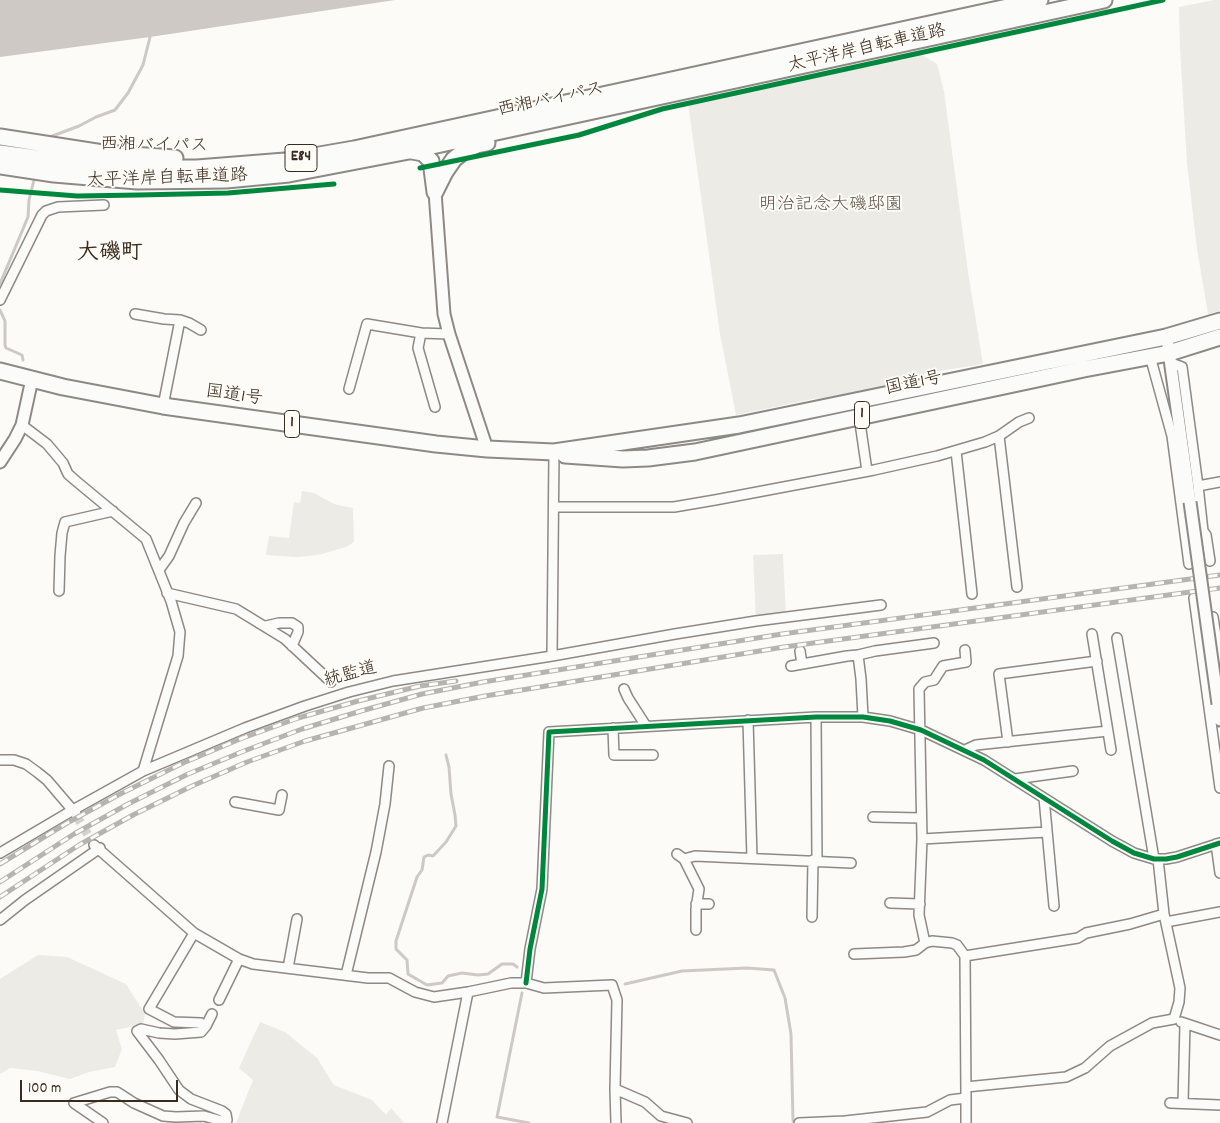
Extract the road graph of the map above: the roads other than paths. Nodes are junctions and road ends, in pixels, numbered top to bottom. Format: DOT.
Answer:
graph roads {
  1 [pos="1040,0"];
  2 [pos="1104,0"];
  3 [pos="650,99"];
  4 [pos="0,137"];
  5 [pos="409,151"];
  6 [pos="0,153"];
  7 [pos="0,166"];
  8 [pos="102,166"];
  9 [pos="54,174"];
  10 [pos="0,175"];
  11 [pos="435,192"];
  12 [pos="104,205"];
  13 [pos="0,300"];
  14 [pos="135,314"];
  15 [pos="180,320"];
  16 [pos="1220,321"];
  17 [pos="200,330"];
  18 [pos="421,333"];
  19 [pos="448,334"];
  20 [pos="1166,337"];
  21 [pos="1220,337"];
  22 [pos="1150,356"];
  23 [pos="1170,358"];
  24 [pos="0,371"];
  25 [pos="32,379"];
  26 [pos="349,390"];
  27 [pos="164,406"];
  28 [pos="435,407"];
  29 [pos="859,416"];
  30 [pos="1029,418"];
  31 [pos="22,425"];
  32 [pos="999,436"];
  33 [pos="487,449"];
  34 [pos="956,451"];
  35 [pos="554,458"];
  36 [pos="0,462"];
  37 [pos="867,471"];
  38 [pos="1220,482"];
  39 [pos="1198,486"];
  40 [pos="196,503"];
  41 [pos="554,507"];
  42 [pos="113,511"];
  43 [pos="153,555"];
  44 [pos="169,556"];
  45 [pos="1210,561"];
  46 [pos="1188,564"];
  47 [pos="159,570"];
  48 [pos="1017,587"];
  49 [pos="59,591"];
  50 [pos="167,593"];
  51 [pos="972,594"];
  52 [pos="1194,598"];
  53 [pos="880,605"];
  54 [pos="1213,617"];
  55 [pos="266,626"];
  56 [pos="1198,632"];
  57 [pos="1092,634"];
  58 [pos="1216,635"];
  59 [pos="1118,638"];
  60 [pos="934,643"];
  61 [pos="292,646"];
  62 [pos="964,650"];
  63 [pos="800,651"];
  64 [pos="858,655"];
  65 [pos="552,656"];
  66 [pos="1097,661"];
  67 [pos="1220,662"];
  68 [pos="802,664"];
  69 [pos="791,666"];
  70 [pos="331,682"];
  71 [pos="624,689"];
  72 [pos="816,717"];
  73 [pos="863,717"];
  74 [pos="748,720"];
  75 [pos="1220,720"];
  76 [pos="646,726"];
  77 [pos="613,728"];
  78 [pos="921,730"];
  79 [pos="1108,731"];
  80 [pos="1008,742"];
  81 [pos="965,750"];
  82 [pos="1111,750"];
  83 [pos="653,755"];
  84 [pos="0,760"];
  85 [pos="389,766"];
  86 [pos="1072,771"];
  87 [pos="143,772"];
  88 [pos="1015,779"];
  89 [pos="1220,788"];
  90 [pos="282,795"];
  91 [pos="1044,798"];
  92 [pos="235,802"];
  93 [pos="75,812"];
  94 [pos="873,817"];
  95 [pos="921,818"];
  96 [pos="1048,832"];
  97 [pos="922,839"];
  98 [pos="1218,844"];
  99 [pos="0,853"];
  100 [pos="752,858"];
  101 [pos="1156,859"];
  102 [pos="815,860"];
  103 [pos="851,863"];
  104 [pos="1220,873"];
  105 [pos="890,903"];
  106 [pos="696,904"];
  107 [pos="709,904"];
  108 [pos="920,904"];
  109 [pos="1054,906"];
  110 [pos="1220,912"];
  111 [pos="809,913"];
  112 [pos="1165,918"];
  113 [pos="297,919"];
  114 [pos="0,920"];
  115 [pos="696,930"];
  116 [pos="194,933"];
  117 [pos="925,943"];
  118 [pos="854,954"];
  119 [pos="965,956"];
  120 [pos="239,959"];
  121 [pos="288,968"];
  122 [pos="346,975"];
  123 [pos="526,983"];
  124 [pos="468,992"];
  125 [pos="219,1000"];
  126 [pos="212,1014"];
  127 [pos="1174,1019"];
  128 [pos="1185,1024"];
  129 [pos="206,1026"];
  130 [pos="1220,1035"];
  131 [pos="966,1087"];
  132 [pos="615,1089"];
  133 [pos="966,1098"];
  134 [pos="1170,1103"];
  135 [pos="1183,1103"];
  136 [pos="1220,1105"];
  137 [pos="103,1123"];
  138 [pos="442,1123"];
  139 [pos="616,1123"];
  140 [pos="687,1123"];
  141 [pos="799,1123"];
  142 [pos="966,1123"];
  1 -- 8 [label="highway, 西湘バイパス"];
  2 -- 3 [label="highway, 西湘バイパス / E84"];
  3 -- 5 [label="highway, 西湘バイパス / E84"];
  3 -- 11 [label="highway"];
  4 -- 8 [label="highway"];
  5 -- 8 [label="highway, 西湘バイパス / E84"];
  5 -- 11 [label="highway"];
  6 -- 8 [label="highway, 西湘バイパス / E84"];
  7 -- 9 [label="highway, 西湘バイパス / E84"];
  8 -- 9 [label="highway, 西湘バイパス / E84"];
  9 -- 10 [label="highway"];
  11 -- 19 [label="street"];
  12 -- 13 [label="street"];
  14 -- 15 [label="street"];
  15 -- 17 [label="street"];
  15 -- 27 [label="street"];
  16 -- 20 [label="highway, 国道1号 / 1"];
  18 -- 19 [label="street"];
  18 -- 26 [label="street"];
  18 -- 28 [label="street"];
  19 -- 33 [label="street"];
  20 -- 23 [label="street"];
  20 -- 35 [label="highway, 国道1号 / 1"];
  21 -- 23 [label="highway, 国道1号 / 1"];
  22 -- 23 [label="highway, 国道1号 / 1"];
  22 -- 29 [label="highway, 国道1号 / 1"];
  22 -- 46 [label="street"];
  23 -- 39 [label="street"];
  23 -- 75 [label="street, bridge"];
  24 -- 25 [label="highway, 国道1号 / 1"];
  25 -- 27 [label="highway, 国道1号 / 1"];
  25 -- 31 [label="street"];
  27 -- 33 [label="highway, 国道1号 / 1"];
  29 -- 35 [label="highway, 国道1号 / 1"];
  29 -- 37 [label="street"];
  30 -- 32 [label="street"];
  31 -- 36 [label="street"];
  31 -- 42 [label="street"];
  32 -- 34 [label="street"];
  32 -- 48 [label="street"];
  33 -- 35 [label="highway, 国道1号 / 1"];
  34 -- 37 [label="street"];
  34 -- 51 [label="street"];
  35 -- 41 [label="street"];
  37 -- 41 [label="street"];
  38 -- 39 [label="street"];
  39 -- 45 [label="street"];
  40 -- 44 [label="street"];
  41 -- 65 [label="street"];
  42 -- 43 [label="street"];
  42 -- 49 [label="street"];
  43 -- 44 [label="street"];
  43 -- 47 [label="street"];
  44 -- 47 [label="street"];
  47 -- 50 [label="street"];
  50 -- 55 [label="street"];
  50 -- 87 [label="street"];
  52 -- 56 [label="street"];
  53 -- 65 [label="street, 統監道"];
  54 -- 58 [label="street"];
  55 -- 61 [label="street"];
  55 -- 61 [label="street"];
  56 -- 58 [label="street"];
  56 -- 89 [label="street"];
  57 -- 66 [label="street"];
  58 -- 67 [label="street"];
  59 -- 101 [label="street"];
  60 -- 64 [label="street"];
  61 -- 70 [label="street"];
  62 -- 78 [label="street"];
  63 -- 68 [label="street"];
  64 -- 68 [label="street"];
  64 -- 73 [label="street"];
  65 -- 87 [label="street, 統監道"];
  66 -- 79 [label="street"];
  66 -- 80 [label="street"];
  68 -- 69 [label="street"];
  71 -- 76 [label="street"];
  72 -- 73 [label="street"];
  72 -- 74 [label="street"];
  72 -- 102 [label="street"];
  73 -- 78 [label="street"];
  74 -- 76 [label="street"];
  74 -- 100 [label="street"];
  76 -- 77 [label="street"];
  77 -- 83 [label="street"];
  77 -- 123 [label="street"];
  78 -- 81 [label="street"];
  78 -- 95 [label="street"];
  79 -- 80 [label="street"];
  79 -- 82 [label="street"];
  80 -- 81 [label="street"];
  81 -- 88 [label="street"];
  84 -- 93 [label="street"];
  85 -- 122 [label="street"];
  86 -- 88 [label="street"];
  87 -- 93 [label="street, 統監道"];
  88 -- 91 [label="street"];
  90 -- 92 [label="street"];
  91 -- 96 [label="street"];
  91 -- 101 [label="street"];
  93 -- 99 [label="street, 統監道"];
  94 -- 95 [label="street"];
  95 -- 97 [label="street"];
  96 -- 97 [label="street"];
  96 -- 109 [label="street"];
  97 -- 108 [label="street"];
  98 -- 101 [label="street"];
  98 -- 104 [label="street"];
  100 -- 102 [label="street"];
  100 -- 106 [label="street"];
  101 -- 112 [label="street"];
  102 -- 103 [label="street"];
  102 -- 111 [label="street"];
  105 -- 108 [label="street"];
  106 -- 107 [label="street"];
  106 -- 115 [label="street"];
  108 -- 117 [label="street"];
  110 -- 112 [label="street"];
  112 -- 119 [label="street"];
  112 -- 127 [label="street"];
  113 -- 121 [label="street"];
  114 -- 116 [label="street"];
  116 -- 120 [label="street"];
  116 -- 129 [label="street"];
  117 -- 118 [label="street"];
  117 -- 119 [label="street"];
  119 -- 131 [label="street"];
  120 -- 121 [label="street"];
  120 -- 125 [label="street"];
  121 -- 122 [label="street"];
  122 -- 124 [label="street"];
  123 -- 124 [label="street"];
  123 -- 132 [label="street"];
  124 -- 138 [label="street"];
  126 -- 129 [label="street"];
  127 -- 128 [label="street"];
  127 -- 131 [label="street"];
  128 -- 130 [label="street"];
  128 -- 135 [label="street"];
  129 -- 137 [label="street"];
  131 -- 133 [label="street"];
  132 -- 139 [label="street"];
  132 -- 140 [label="street"];
  133 -- 141 [label="street"];
  133 -- 142 [label="street"];
  134 -- 135 [label="street"];
  135 -- 136 [label="street"];
}
